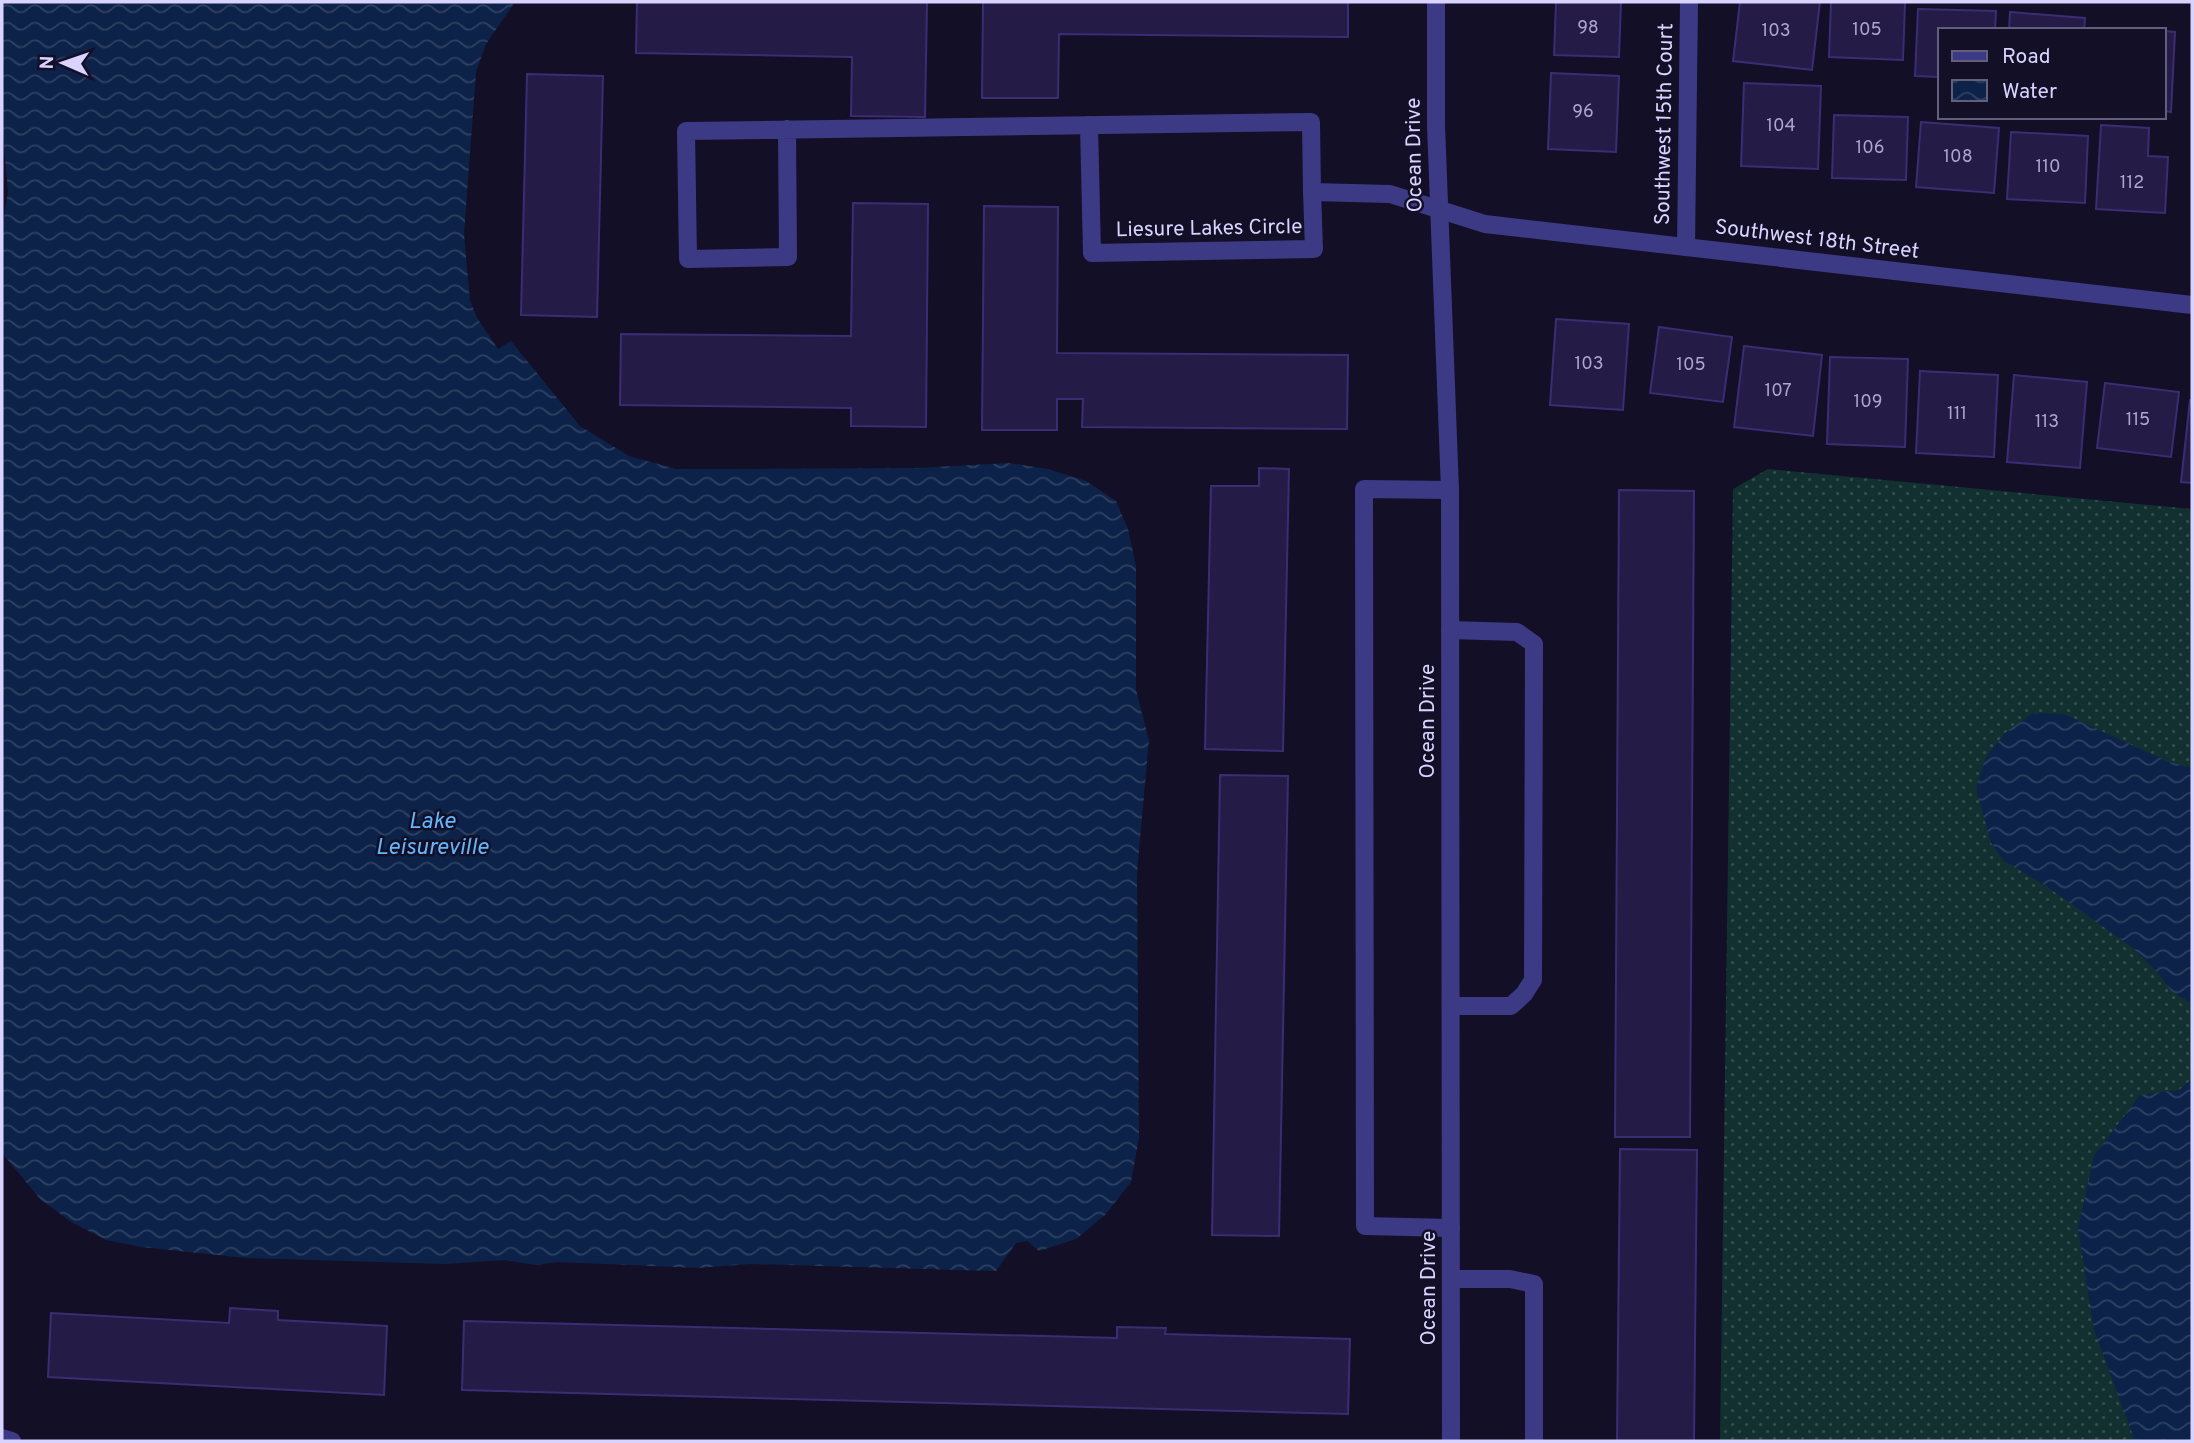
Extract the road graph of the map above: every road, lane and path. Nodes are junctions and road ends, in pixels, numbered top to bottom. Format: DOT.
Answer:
graph roads {
  1 [pos="1436,2"];
  2 [pos="1689,2"];
  3 [pos="1089,125"];
  4 [pos="787,129"];
  5 [pos="1312,192"];
  6 [pos="1438,209"];
  7 [pos="1686,247"];
  8 [pos="2192,305"];
  9 [pos="1450,491"];
  10 [pos="1450,631"];
  11 [pos="1451,1006"];
  12 [pos="1451,1227"];
  13 [pos="1451,1279"];
  14 [pos="2,1438"];
  15 [pos="12,1441"];
  16 [pos="1451,1441"];
  17 [pos="1535,1441"];
  1 -- 6 [label="street, Ocean Drive"];
  2 -- 7 [label="street, Southwest 15th Court"];
  3 -- 4 [label="street, Liesure Lakes Circle"];
  3 -- 5 [label="street, Liesure Lakes Circle"];
  3 -- 5 [label="street, Liesure Lakes Circle"];
  4 -- 4 [label="street, Liesure Lakes Circle"];
  5 -- 6 [label="street, Liesure Lakes Circle"];
  6 -- 7 [label="street, Southwest 18th Street"];
  6 -- 9 [label="street, Ocean Drive"];
  7 -- 8 [label="street, Southwest 18th Street"];
  9 -- 10 [label="street, Ocean Drive"];
  9 -- 12 [label="street"];
  10 -- 11 [label="street, Ocean Drive"];
  10 -- 11 [label="street"];
  11 -- 12 [label="street, Ocean Drive"];
  12 -- 13 [label="street, Ocean Drive"];
  13 -- 16 [label="street, Ocean Drive"];
  13 -- 17 [label="street"];
  14 -- 15 [label="street"];
}
